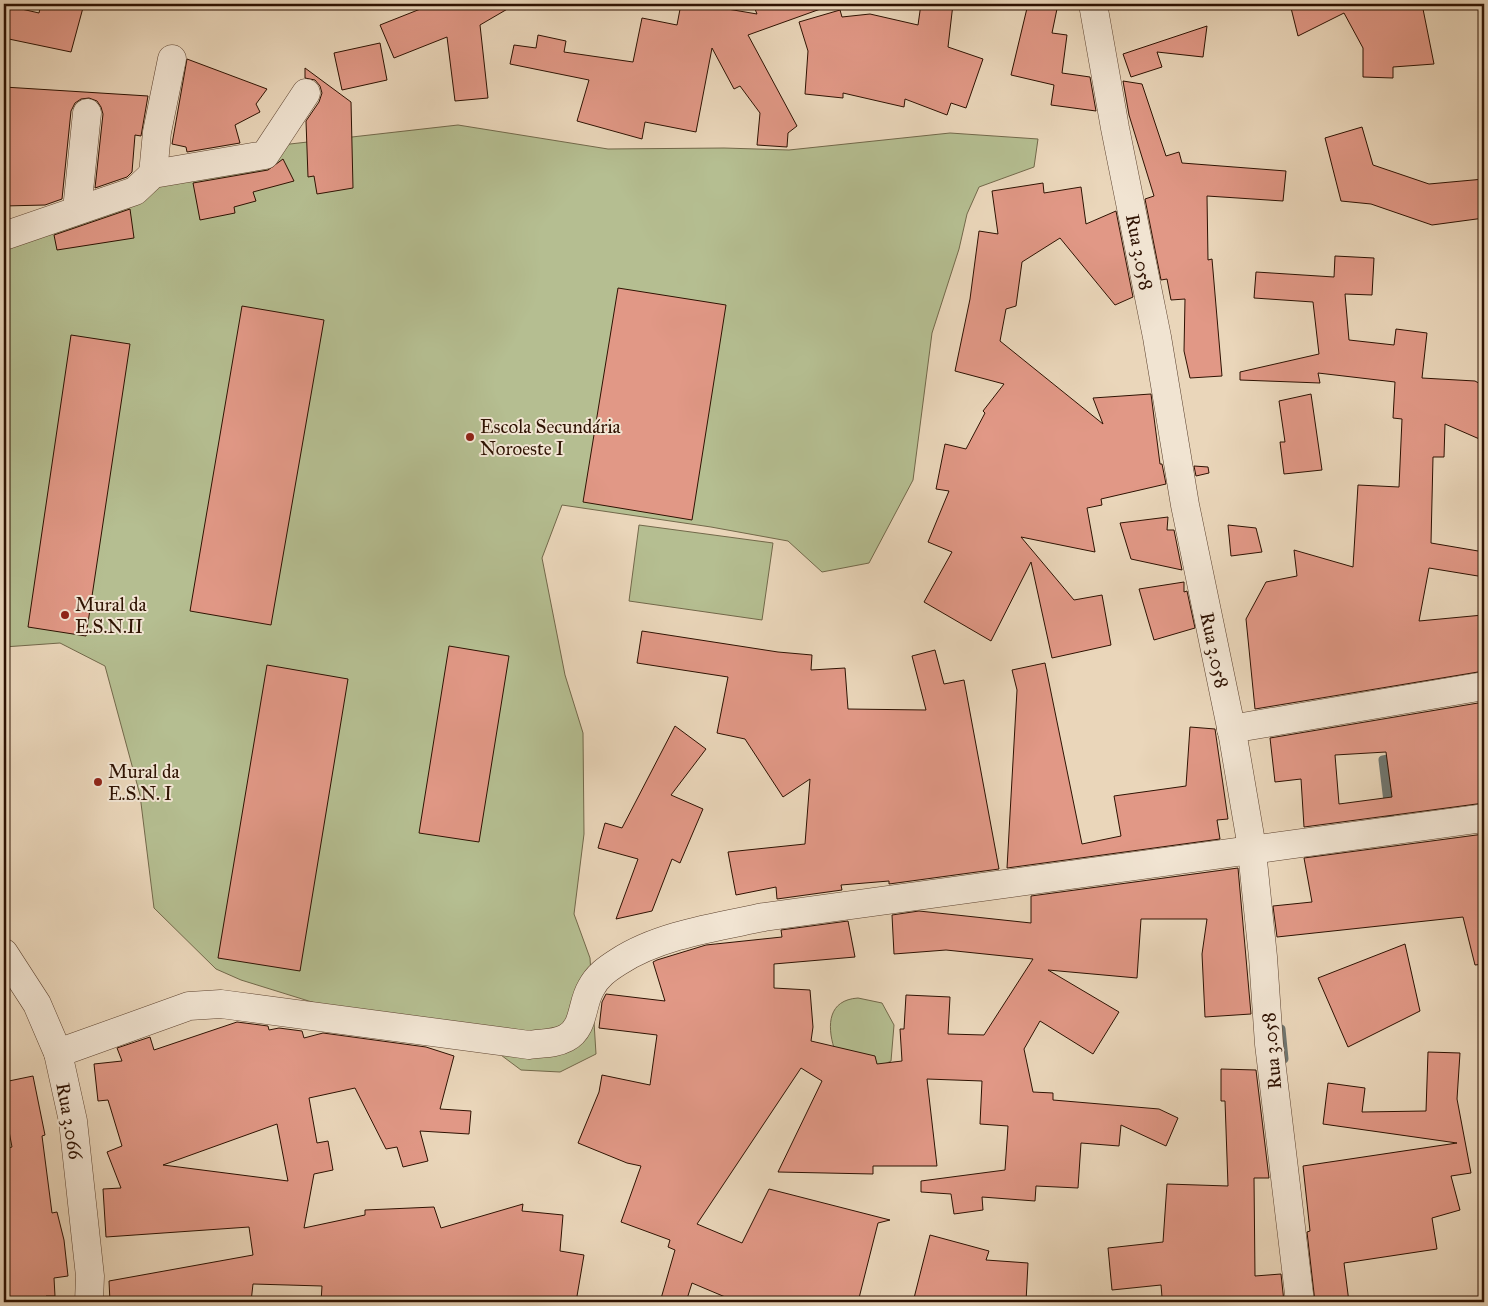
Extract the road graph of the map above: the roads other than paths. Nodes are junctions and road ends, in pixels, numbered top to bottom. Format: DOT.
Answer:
graph roads {
  1 [pos="1093,4"];
  2 [pos="172,59"];
  3 [pos="306,93"];
  4 [pos="87,113"];
  5 [pos="154,174"];
  6 [pos="77,210"];
  7 [pos="4,236"];
  8 [pos="1484,686"];
  9 [pos="1232,729"];
  10 [pos="1484,818"];
  11 [pos="1252,849"];
  12 [pos="4,953"];
  13 [pos="58,1053"];
  14 [pos="89,1302"];
  15 [pos="1300,1302"];
  1 -- 9 [label="street, Rua 3.058"];
  2 -- 5 [label="street"];
  3 -- 5 [label="street"];
  4 -- 6 [label="street"];
  5 -- 6 [label="street"];
  6 -- 7 [label="street"];
  8 -- 9 [label="street"];
  9 -- 11 [label="street, Rua 3.058"];
  10 -- 11 [label="street"];
  11 -- 13 [label="street"];
  11 -- 15 [label="street, Rua 3.058"];
  12 -- 13 [label="street, Rua 3.066"];
  13 -- 14 [label="street, Rua 3.066"];
}
